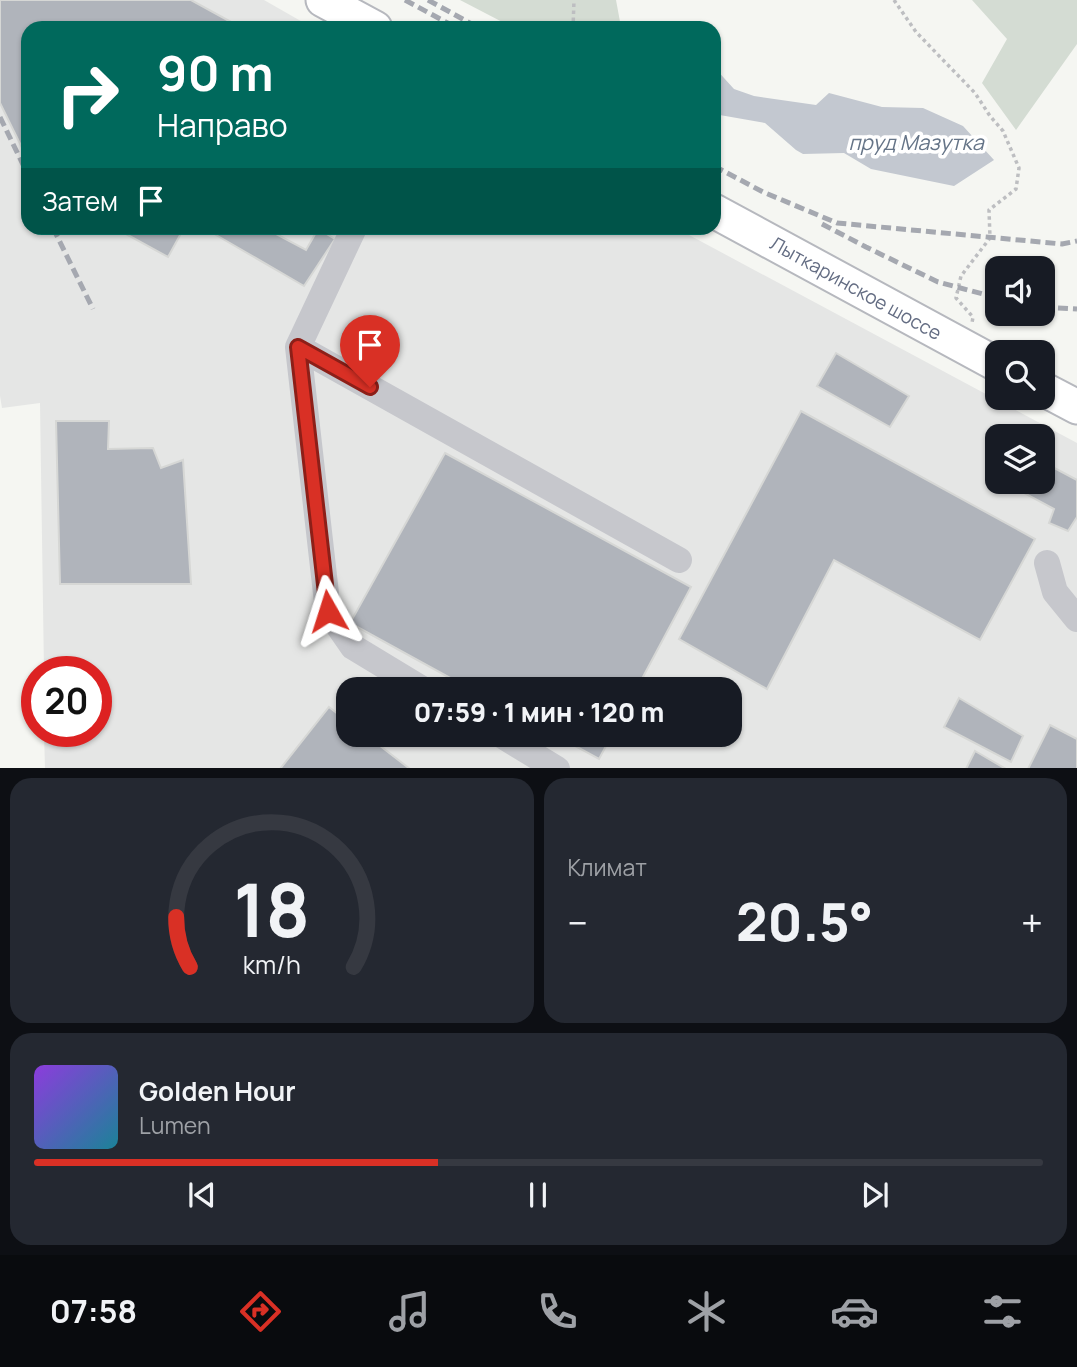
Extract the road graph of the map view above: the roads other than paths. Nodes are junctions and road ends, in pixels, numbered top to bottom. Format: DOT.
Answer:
graph roads {
  1 [pos="323,0"];
  2 [pos="362,21"];
  3 [pos="721,215"];
  4 [pos="351,235"];
  5 [pos="298,347"];
  6 [pos="985,358"];
  7 [pos="1055,395"];
  8 [pos="1077,407"];
  9 [pos="679,560"];
  10 [pos="1047,563"];
  11 [pos="1077,619"];
  12 [pos="403,677"];
  13 [pos="521,747"];
  14 [pos="557,768"];
  1 -- 2 [label="main road"];
  3 -- 6 [label="main road, Лыткаринское шоссе"];
  4 -- 5 [label="lane"];
  5 -- 9 [label="lane"];
  5 -- 12 [label="lane"];
  7 -- 8 [label="main road"];
  10 -- 11 [label="lane"];
  13 -- 14 [label="lane"];
}
